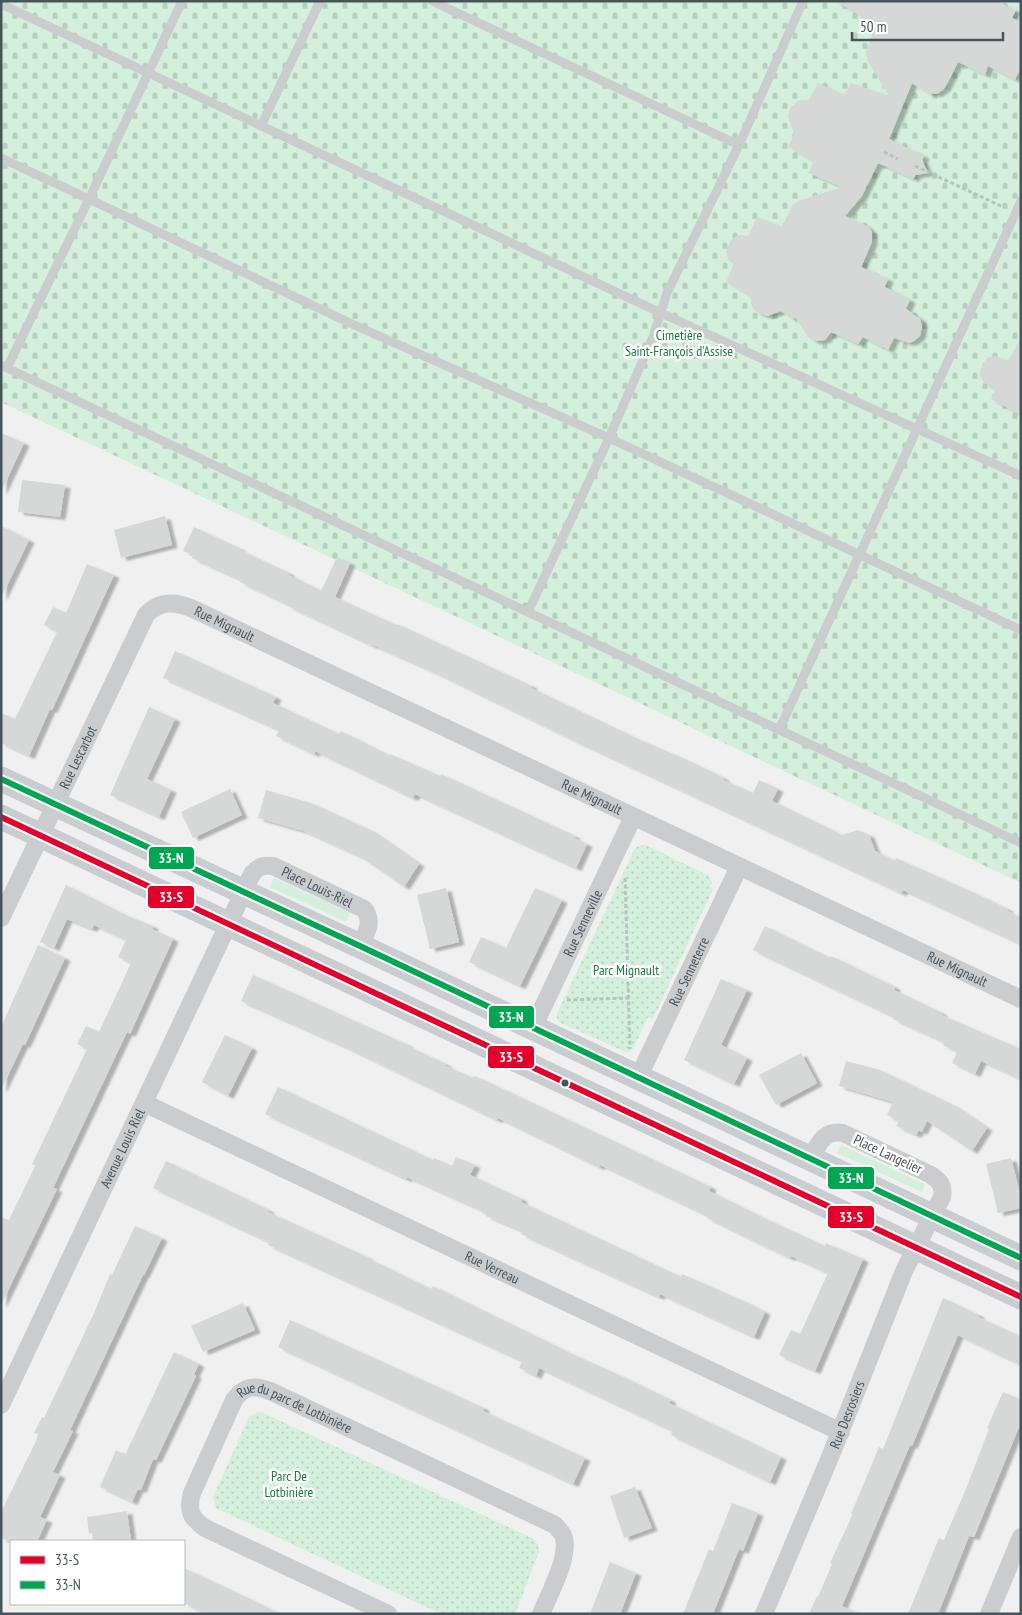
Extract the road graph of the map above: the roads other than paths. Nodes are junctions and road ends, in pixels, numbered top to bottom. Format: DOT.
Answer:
graph roads {
  1 [pos="182,1"];
  2 [pos="320,1"];
  3 [pos="432,1"];
  4 [pos="803,1"];
  5 [pos="1,4"];
  6 [pos="148,73"];
  7 [pos="261,126"];
  8 [pos="739,145"];
  9 [pos="1,158"];
  10 [pos="89,198"];
  11 [pos="1021,201"];
  12 [pos="661,313"];
  13 [pos="4,366"];
  14 [pos="917,429"];
  15 [pos="609,438"];
  16 [pos="1021,476"];
  17 [pos="860,556"];
  18 [pos="161,604"];
  19 [pos="528,612"];
  20 [pos="1021,630"];
  21 [pos="779,730"];
  22 [pos="1,779"];
  23 [pos="55,805"];
  24 [pos="1,817"];
  25 [pos="633,817"];
  26 [pos="40,835"];
  27 [pos="1021,843"];
  28 [pos="739,867"];
  29 [pos="244,893"];
  30 [pos="1,918"];
  31 [pos="229,924"];
  32 [pos="360,946"];
  33 [pos="1021,999"];
  34 [pos="532,1028"];
  35 [pos="638,1078"];
  36 [pos="144,1103"];
  37 [pos="810,1159"];
  38 [pos="932,1216"];
  39 [pos="916,1247"];
  40 [pos="1021,1258"];
  41 [pos="1021,1297"];
  42 [pos="1,1406"];
  43 [pos="841,1432"];
  44 [pos="1021,1537"];
  45 [pos="354,1607"];
  46 [pos="388,1614"];
  47 [pos="541,1614"];
  48 [pos="764,1614"];
  49 [pos="989,1614"];
  1 -- 6 [label="lane"];
  2 -- 7 [label="lane"];
  3 -- 8 [label="lane"];
  4 -- 8 [label="lane"];
  5 -- 6 [label="lane"];
  6 -- 7 [label="lane"];
  6 -- 10 [label="lane"];
  7 -- 12 [label="lane"];
  8 -- 12 [label="lane"];
  9 -- 10 [label="lane"];
  10 -- 13 [label="lane"];
  10 -- 15 [label="lane"];
  11 -- 14 [label="lane"];
  12 -- 14 [label="lane"];
  12 -- 15 [label="lane"];
  13 -- 19 [label="lane"];
  14 -- 16 [label="lane"];
  14 -- 17 [label="lane"];
  15 -- 17 [label="lane"];
  15 -- 19 [label="lane"];
  17 -- 20 [label="lane"];
  17 -- 21 [label="lane"];
  18 -- 23 [label="street, Rue Lescarbot"];
  18 -- 25 [label="street, Rue Mignault"];
  19 -- 21 [label="lane"];
  21 -- 27 [label="lane"];
  22 -- 23 [label="main road"];
  23 -- 26 [label="street, Rue Lescarbot"];
  23 -- 29 [label="main road"];
  24 -- 26 [label="main road"];
  25 -- 28 [label="street, Rue Mignault"];
  25 -- 34 [label="street, Rue Senneville"];
  26 -- 30 [label="street, Rue Lescarbot"];
  26 -- 31 [label="main road"];
  28 -- 33 [label="street, Rue Mignault"];
  28 -- 35 [label="street, Rue Senneterre"];
  29 -- 31 [label="street, Avenue Louis Riel"];
  29 -- 32 [label="main road"];
  29 -- 32 [label="street, Place Louis-Riel"];
  31 -- 36 [label="street, Avenue Louis Riel"];
  31 -- 39 [label="main road"];
  32 -- 34 [label="main road"];
  34 -- 35 [label="main road"];
  35 -- 37 [label="main road"];
  36 -- 42 [label="street, Avenue Louis Riel"];
  36 -- 43 [label="street, Rue Verreau"];
  37 -- 38 [label="main road"];
  37 -- 38 [label="street, Place Langelier"];
  38 -- 39 [label="street, Rue Desrosiers"];
  38 -- 40 [label="main road"];
  39 -- 41 [label="main road"];
  39 -- 43 [label="street, Rue Desrosiers"];
  43 -- 48 [label="street, Rue Desrosiers"];
  44 -- 49 [label="street"];
  45 -- 46 [label="street, Rue du parc de Lotbinière"];
  45 -- 47 [label="street, Rue du parc de Lotbinière"];
}
